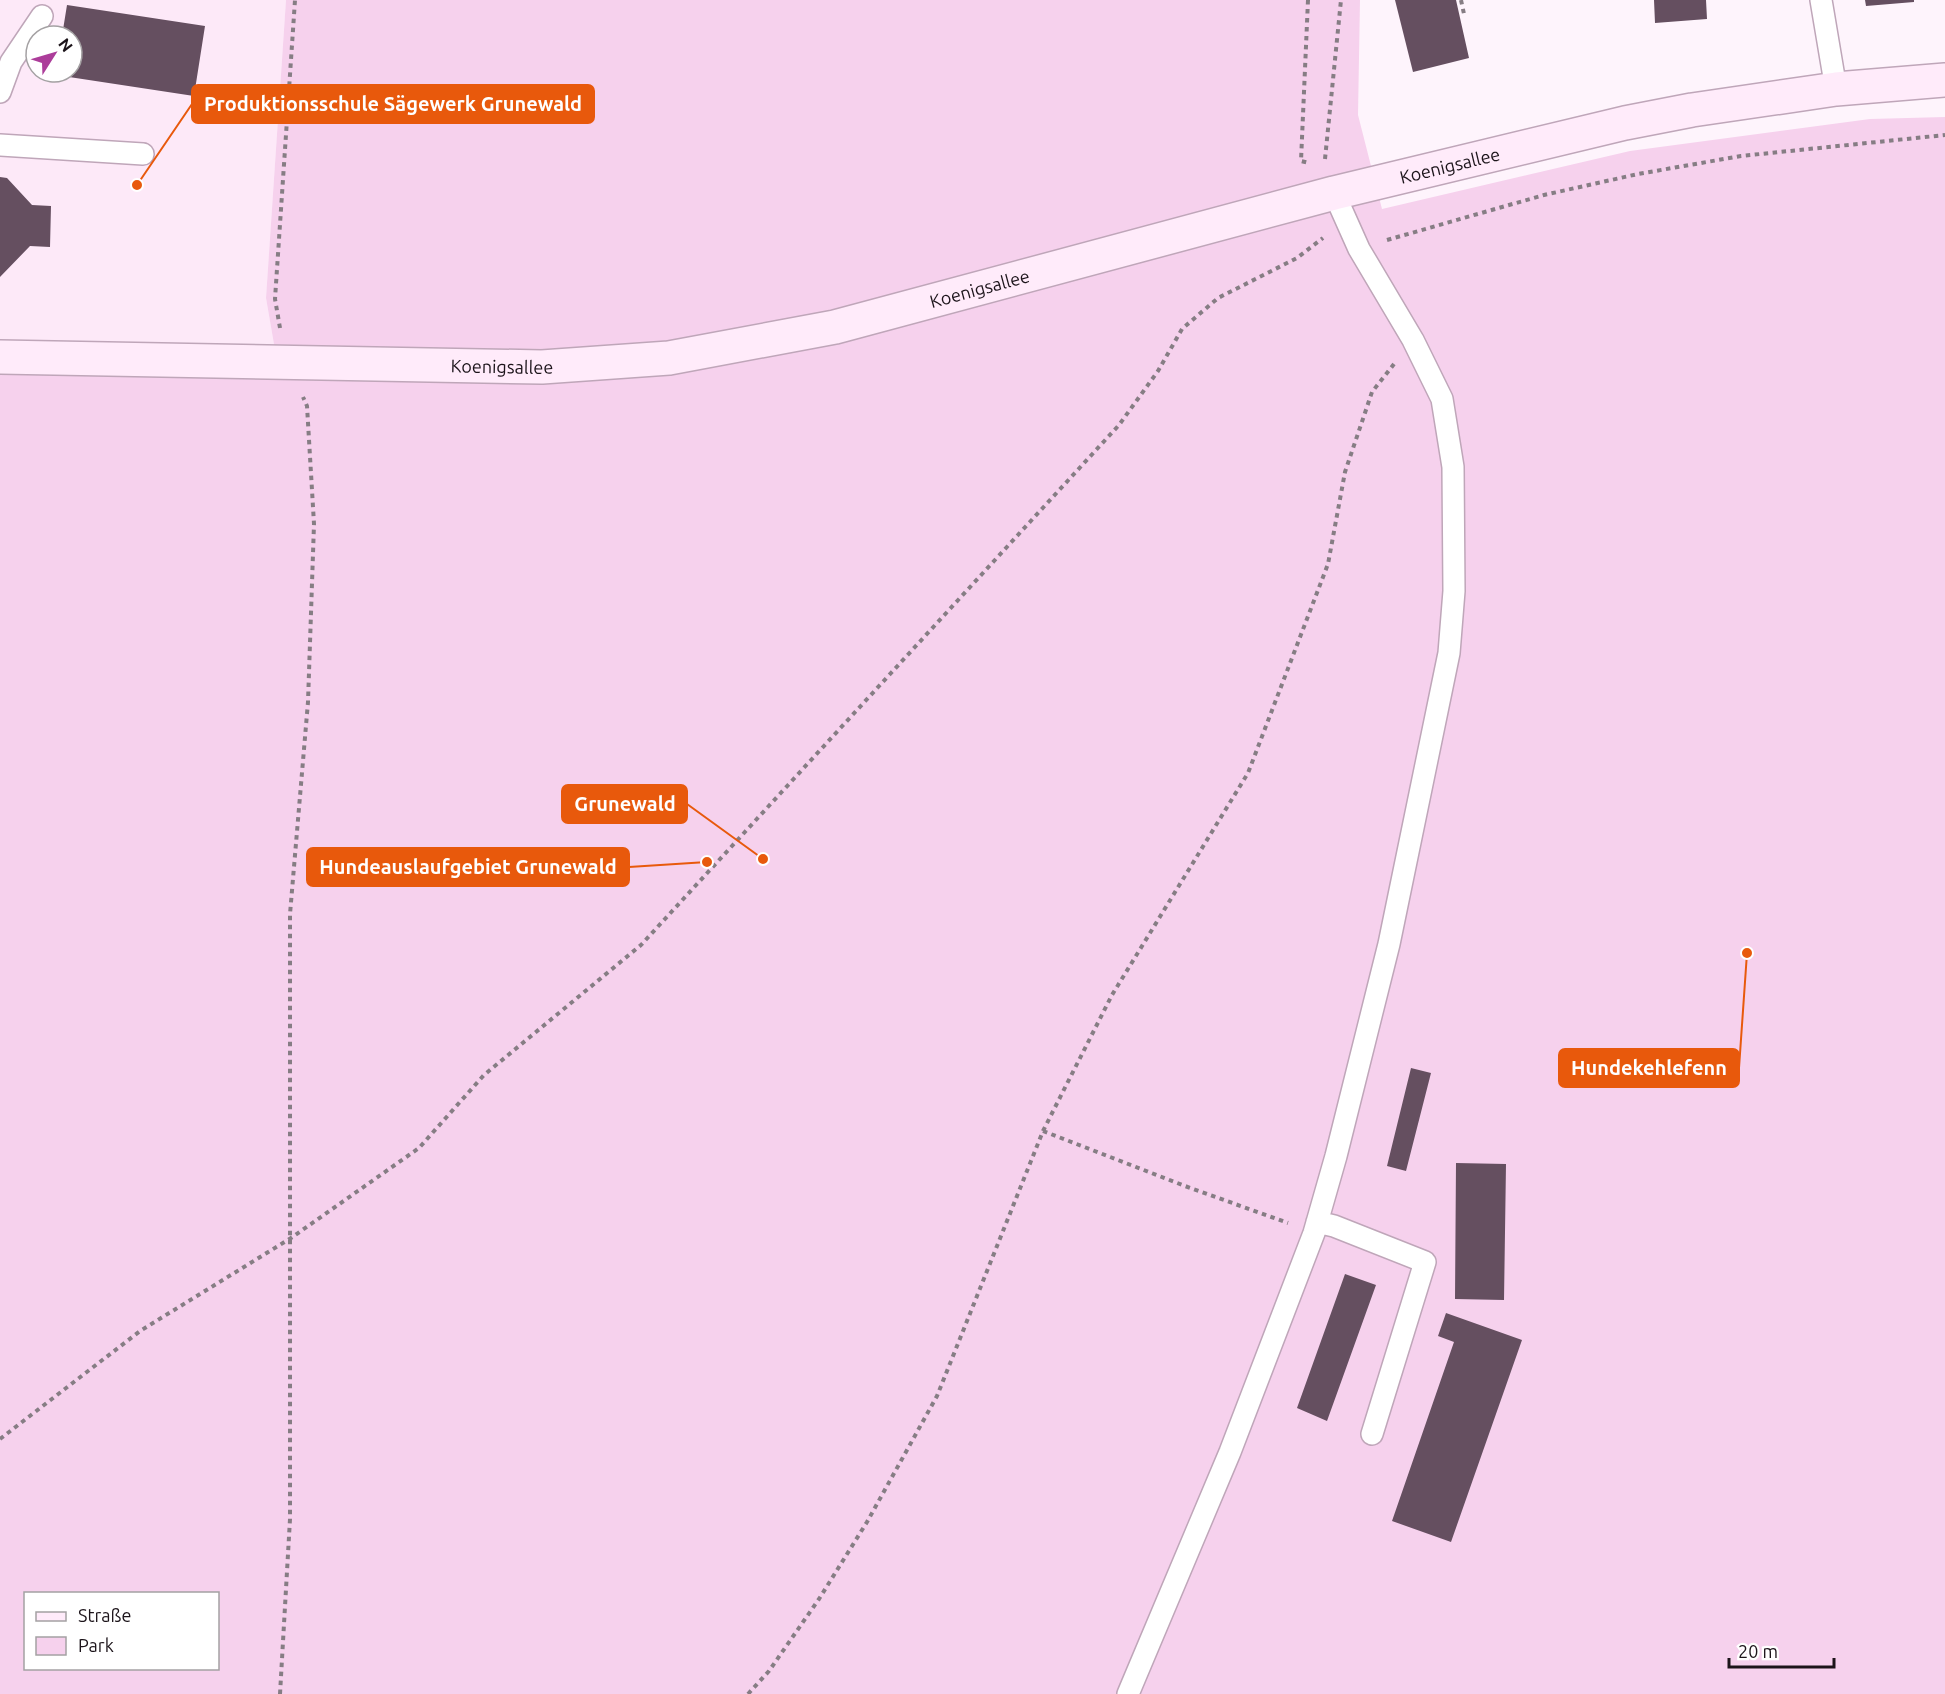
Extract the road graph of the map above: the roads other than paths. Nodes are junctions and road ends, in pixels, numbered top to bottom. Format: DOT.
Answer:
graph roads {
  1 [pos="1821,0"];
  2 [pos="42,16"];
  3 [pos="1945,80"];
  4 [pos="1836,89"];
  5 [pos="0,92"];
  6 [pos="0,145"];
  7 [pos="143,154"];
  8 [pos="1329,181"];
  9 [pos="0,357"];
  10 [pos="1316,1227"];
  11 [pos="1372,1434"];
  12 [pos="1128,1694"];
  1 -- 4 [label="lane"];
  2 -- 5 [label="lane"];
  3 -- 4 [label="main road, Koenigsallee"];
  4 -- 8 [label="main road, Koenigsallee"];
  6 -- 7 [label="lane"];
  8 -- 9 [label="main road, Koenigsallee"];
  8 -- 10 [label="lane"];
  10 -- 11 [label="lane"];
  10 -- 12 [label="lane"];
}
